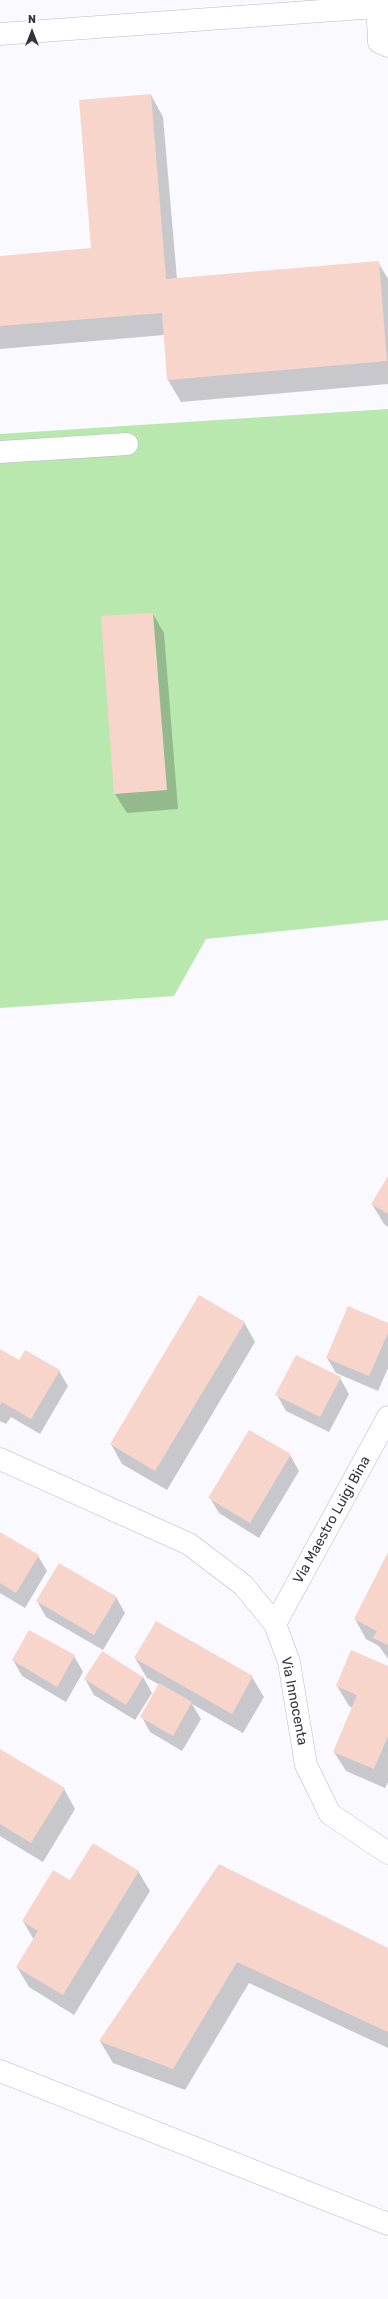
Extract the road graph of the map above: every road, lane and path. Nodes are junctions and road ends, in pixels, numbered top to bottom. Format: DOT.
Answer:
graph roads {
  1 [pos="377,4"];
  2 [pos="0,34"];
  3 [pos="388,46"];
  4 [pos="127,444"];
  5 [pos="0,452"];
  6 [pos="388,1417"];
  7 [pos="0,1459"];
  8 [pos="275,1624"];
  9 [pos="388,1853"];
  10 [pos="0,2071"];
  11 [pos="388,2224"];
  1 -- 2 [label="street"];
  1 -- 3 [label="street"];
  4 -- 5 [label="street"];
  6 -- 8 [label="street, Via Maestro Luigi Bina"];
  7 -- 8 [label="street, Via Innocenta"];
  8 -- 9 [label="street, Via Innocenta"];
  10 -- 11 [label="street"];
}
